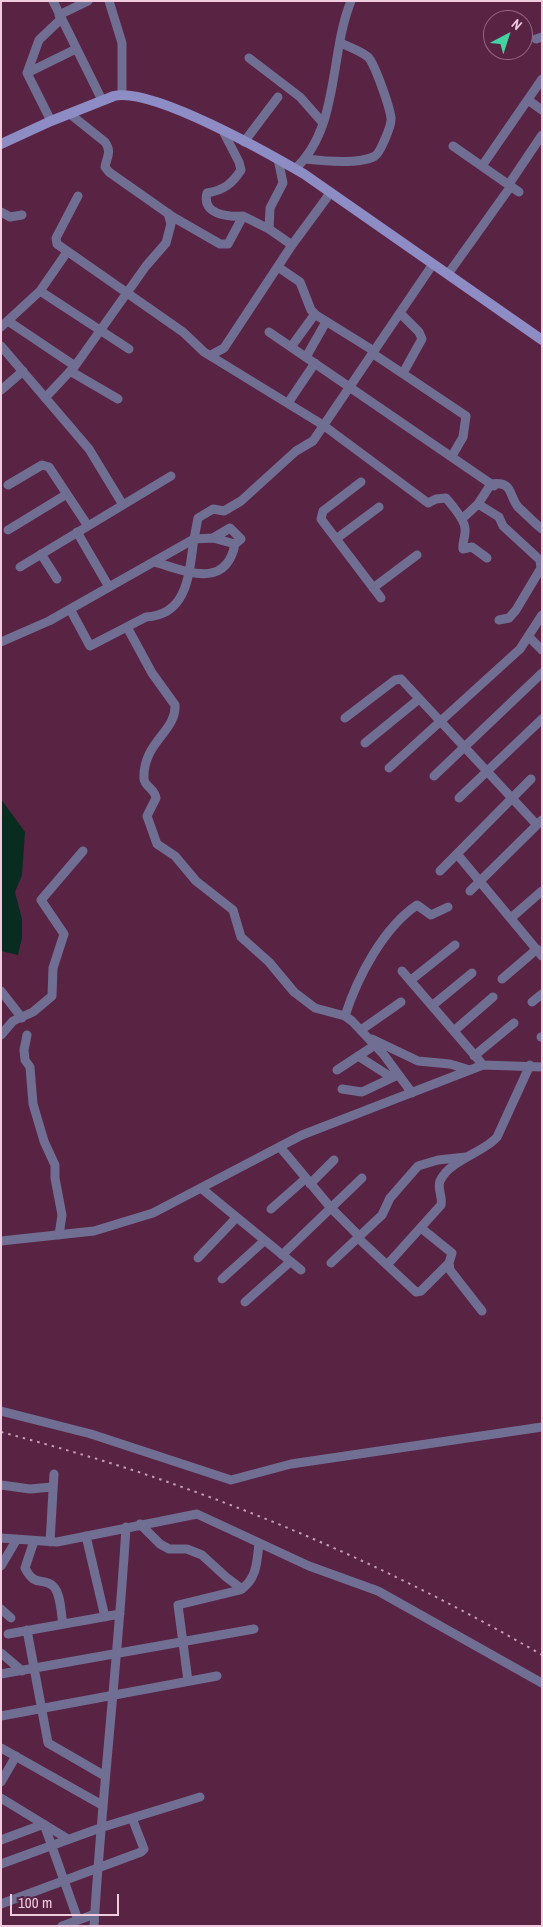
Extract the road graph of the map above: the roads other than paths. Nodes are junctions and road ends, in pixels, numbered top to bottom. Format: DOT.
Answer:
graph roads {
  1 [pos="53,1"];
  2 [pos="88,1"];
  3 [pos="109,1"];
  4 [pos="351,1"];
  5 [pos="347,6"];
  6 [pos="60,17"];
  7 [pos="341,43"];
  8 [pos="76,49"];
  9 [pos="249,58"];
  10 [pos="27,72"];
  11 [pos="542,79"];
  12 [pos="122,94"];
  13 [pos="278,97"];
  14 [pos="102,100"];
  15 [pos="528,100"];
  16 [pos="542,110"];
  17 [pos="70,114"];
  18 [pos="51,121"];
  19 [pos="323,123"];
  20 [pos="224,133"];
  21 [pos="542,135"];
  22 [pos="244,142"];
  23 [pos="1,144"];
  24 [pos="453,146"];
  25 [pos="278,159"];
  26 [pos="306,160"];
  27 [pos="482,166"];
  28 [pos="295,170"];
  29 [pos="510,185"];
  30 [pos="330,192"];
  31 [pos="519,192"];
  32 [pos="78,196"];
  33 [pos="1,212"];
  34 [pos="168,213"];
  35 [pos="22,215"];
  36 [pos="243,216"];
  37 [pos="268,229"];
  38 [pos="292,245"];
  39 [pos="67,252"];
  40 [pos="433,264"];
  41 [pos="278,267"];
  42 [pos="448,274"];
  43 [pos="40,291"];
  44 [pos="126,293"];
  45 [pos="400,313"];
  46 [pos="315,314"];
  47 [pos="326,322"];
  48 [pos="4,324"];
  49 [pos="100,330"];
  50 [pos="270,332"];
  51 [pos="542,340"];
  52 [pos="1,346"];
  53 [pos="291,347"];
  54 [pos="129,348"];
  55 [pos="373,352"];
  56 [pos="211,355"];
  57 [pos="306,357"];
  58 [pos="316,363"];
  59 [pos="72,369"];
  60 [pos="22,371"];
  61 [pos="403,373"];
  62 [pos="350,386"];
  63 [pos="1,390"];
  64 [pos="46,398"];
  65 [pos="118,399"];
  66 [pos="288,403"];
  67 [pos="323,425"];
  68 [pos="452,456"];
  69 [pos="171,476"];
  70 [pos="361,482"];
  71 [pos="8,485"];
  72 [pos="492,485"];
  73 [pos="68,494"];
  74 [pos="478,504"];
  75 [pos="123,505"];
  76 [pos="379,507"];
  77 [pos="463,518"];
  78 [pos="88,526"];
  79 [pos="542,529"];
  80 [pos="8,530"];
  81 [pos="77,532"];
  82 [pos="213,538"];
  83 [pos="194,539"];
  84 [pos="336,539"];
  85 [pos="235,544"];
  86 [pos="41,554"];
  87 [pos="417,555"];
  88 [pos="487,558"];
  89 [pos="154,562"];
  90 [pos="541,567"];
  91 [pos="20,568"];
  92 [pos="188,571"];
  93 [pos="57,579"];
  94 [pos="109,587"];
  95 [pos="373,588"];
  96 [pos="381,598"];
  97 [pos="70,609"];
  98 [pos="542,615"];
  99 [pos="499,620"];
  100 [pos="127,627"];
  101 [pos="529,637"];
  102 [pos="1,642"];
  103 [pos="542,650"];
  104 [pos="542,673"];
  105 [pos="419,699"];
  106 [pos="345,718"];
  107 [pos="542,719"];
  108 [pos="440,722"];
  109 [pos="365,743"];
  110 [pos="463,747"];
  111 [pos="389,768"];
  112 [pos="486,772"];
  113 [pos="434,776"];
  114 [pos="531,779"];
  115 [pos="459,798"];
  116 [pos="512,798"];
  117 [pos="539,823"];
  118 [pos="83,851"];
  119 [pos="457,854"];
  120 [pos="440,871"];
  121 [pos="481,881"];
  122 [pos="542,891"];
  123 [pos="470,892"];
  124 [pos="448,907"];
  125 [pos="511,918"];
  126 [pos="455,944"];
  127 [pos="539,953"];
  128 [pos="402,971"];
  129 [pos="472,973"];
  130 [pos="502,979"];
  131 [pos="410,980"];
  132 [pos="1,991"];
  133 [pos="542,994"];
  134 [pos="493,997"];
  135 [pos="401,1002"];
  136 [pos="532,1002"];
  137 [pos="433,1005"];
  138 [pos="345,1016"];
  139 [pos="22,1018"];
  140 [pos="514,1023"];
  141 [pos="455,1030"];
  142 [pos="364,1033"];
  143 [pos="1,1035"];
  144 [pos="27,1035"];
  145 [pos="375,1046"];
  146 [pos="358,1056"];
  147 [pos="474,1056"];
  148 [pos="483,1065"];
  149 [pos="530,1065"];
  150 [pos="542,1066"];
  151 [pos="336,1070"];
  152 [pos="470,1070"];
  153 [pos="394,1076"];
  154 [pos="342,1089"];
  155 [pos="412,1093"];
  156 [pos="280,1147"];
  157 [pos="466,1157"];
  158 [pos="334,1160"];
  159 [pos="362,1178"];
  160 [pos="307,1181"];
  161 [pos="202,1188"];
  162 [pos="331,1208"];
  163 [pos="270,1209"];
  164 [pos="236,1218"];
  165 [pos="421,1228"];
  166 [pos="59,1235"];
  167 [pos="358,1237"];
  168 [pos="2,1239"];
  169 [pos="264,1241"];
  170 [pos="282,1255"];
  171 [pos="198,1258"];
  172 [pos="290,1262"];
  173 [pos="331,1262"];
  174 [pos="449,1263"];
  175 [pos="387,1265"];
  176 [pos="300,1270"];
  177 [pos="222,1279"];
  178 [pos="245,1302"];
  179 [pos="482,1312"];
  180 [pos="1,1410"];
  181 [pos="542,1427"];
  182 [pos="54,1474"];
  183 [pos="1,1485"];
  184 [pos="52,1487"];
  185 [pos="140,1524"];
  186 [pos="126,1528"];
  187 [pos="86,1536"];
  188 [pos="1,1538"];
  189 [pos="18,1539"];
  190 [pos="34,1540"];
  191 [pos="50,1542"];
  192 [pos="258,1544"];
  193 [pos="1,1566"];
  194 [pos="242,1589"];
  195 [pos="1,1609"];
  196 [pos="120,1614"];
  197 [pos="105,1617"];
  198 [pos="11,1618"];
  199 [pos="63,1624"];
  200 [pos="254,1629"];
  201 [pos="27,1630"];
  202 [pos="8,1634"];
  203 [pos="182,1642"];
  204 [pos="1,1653"];
  205 [pos="116,1655"];
  206 [pos="35,1668"];
  207 [pos="22,1671"];
  208 [pos="1,1674"];
  209 [pos="217,1676"];
  210 [pos="188,1681"];
  211 [pos="542,1683"];
  212 [pos="113,1695"];
  213 [pos="42,1707"];
  214 [pos="1,1716"];
  215 [pos="1,1748"];
  216 [pos="16,1756"];
  217 [pos="105,1776"];
  218 [pos="1,1782"];
  219 [pos="200,1797"];
  220 [pos="1,1798"];
  221 [pos="102,1805"];
  222 [pos="132,1818"];
  223 [pos="44,1824"];
  224 [pos="100,1828"];
  225 [pos="68,1839"];
  226 [pos="1,1840"];
  227 [pos="51,1845"];
  228 [pos="1,1864"];
  229 [pos="98,1868"];
  230 [pos="64,1880"];
  231 [pos="1,1904"];
  232 [pos="95,1914"];
  233 [pos="78,1920"];
  234 [pos="62,1926"];
  235 [pos="94,1926"];
  1 -- 6 [label="street"];
  2 -- 6 [label="street"];
  3 -- 12 [label="street"];
  4 -- 5 [label="street"];
  5 -- 7 [label="street"];
  6 -- 8 [label="street"];
  6 -- 10 [label="street"];
  7 -- 19 [label="street"];
  7 -- 26 [label="street"];
  8 -- 10 [label="street"];
  8 -- 14 [label="street"];
  9 -- 19 [label="street"];
  10 -- 18 [label="street"];
  11 -- 15 [label="street"];
  12 -- 14 [label="street"];
  12 -- 20 [label="street"];
  13 -- 22 [label="street"];
  14 -- 17 [label="street"];
  15 -- 16 [label="street"];
  15 -- 27 [label="street"];
  17 -- 18 [label="street"];
  17 -- 34 [label="street"];
  18 -- 23 [label="street"];
  19 -- 26 [label="street"];
  20 -- 22 [label="street"];
  20 -- 36 [label="street"];
  21 -- 29 [label="street"];
  22 -- 25 [label="street"];
  24 -- 27 [label="street"];
  25 -- 28 [label="street"];
  25 -- 37 [label="street"];
  26 -- 28 [label="street"];
  27 -- 29 [label="street"];
  28 -- 30 [label="street"];
  29 -- 31 [label="street"];
  29 -- 42 [label="street"];
  30 -- 38 [label="street"];
  30 -- 40 [label="street"];
  32 -- 39 [label="street"];
  33 -- 35 [label="street"];
  34 -- 36 [label="street"];
  34 -- 44 [label="street"];
  36 -- 37 [label="street"];
  37 -- 38 [label="street"];
  38 -- 41 [label="street"];
  39 -- 43 [label="street"];
  39 -- 44 [label="street"];
  40 -- 42 [label="street"];
  40 -- 45 [label="street"];
  41 -- 46 [label="street"];
  41 -- 56 [label="street"];
  42 -- 51 [label="street"];
  43 -- 48 [label="street"];
  43 -- 49 [label="street"];
  44 -- 49 [label="street"];
  44 -- 56 [label="street"];
  45 -- 55 [label="street"];
  45 -- 61 [label="street"];
  46 -- 47 [label="street"];
  46 -- 53 [label="street"];
  47 -- 55 [label="street"];
  47 -- 57 [label="street"];
  48 -- 59 [label="street"];
  49 -- 54 [label="street"];
  49 -- 59 [label="street"];
  50 -- 53 [label="street"];
  52 -- 60 [label="street"];
  53 -- 57 [label="street"];
  55 -- 61 [label="street"];
  55 -- 62 [label="street"];
  56 -- 66 [label="street"];
  57 -- 58 [label="street"];
  58 -- 62 [label="street"];
  58 -- 66 [label="street"];
  59 -- 64 [label="street"];
  59 -- 65 [label="street"];
  60 -- 63 [label="street"];
  60 -- 64 [label="street"];
  61 -- 68 [label="street"];
  62 -- 67 [label="street"];
  62 -- 68 [label="street"];
  64 -- 75 [label="street"];
  66 -- 67 [label="street"];
  67 -- 77 [label="street"];
  67 -- 83 [label="street"];
  68 -- 72 [label="street"];
  69 -- 75 [label="street"];
  70 -- 84 [label="street"];
  71 -- 73 [label="street"];
  72 -- 74 [label="street"];
  72 -- 79 [label="street"];
  73 -- 78 [label="street"];
  73 -- 80 [label="street"];
  74 -- 77 [label="street"];
  74 -- 90 [label="street"];
  75 -- 78 [label="street"];
  76 -- 84 [label="street"];
  77 -- 88 [label="street"];
  78 -- 81 [label="street"];
  81 -- 86 [label="street"];
  81 -- 94 [label="street"];
  82 -- 83 [label="street"];
  82 -- 85 [label="street"];
  82 -- 85 [label="street"];
  83 -- 89 [label="street"];
  83 -- 92 [label="street"];
  84 -- 95 [label="street"];
  85 -- 92 [label="street"];
  86 -- 91 [label="street"];
  86 -- 93 [label="street"];
  87 -- 95 [label="street"];
  89 -- 92 [label="street"];
  89 -- 94 [label="street"];
  90 -- 99 [label="street"];
  92 -- 100 [label="street"];
  94 -- 97 [label="street"];
  95 -- 96 [label="street"];
  97 -- 100 [label="street"];
  97 -- 102 [label="street"];
  98 -- 101 [label="street"];
  100 -- 138 [label="street"];
  101 -- 103 [label="street"];
  101 -- 108 [label="street"];
  104 -- 110 [label="street"];
  105 -- 106 [label="street"];
  105 -- 108 [label="street"];
  105 -- 109 [label="street"];
  107 -- 112 [label="street"];
  108 -- 110 [label="street"];
  108 -- 111 [label="street"];
  110 -- 112 [label="street"];
  110 -- 113 [label="street"];
  112 -- 115 [label="street"];
  112 -- 116 [label="street"];
  114 -- 116 [label="street"];
  116 -- 117 [label="street"];
  116 -- 119 [label="street"];
  117 -- 121 [label="street"];
  118 -- 139 [label="street"];
  119 -- 120 [label="street"];
  119 -- 121 [label="street"];
  121 -- 123 [label="street"];
  121 -- 125 [label="street"];
  122 -- 125 [label="street"];
  124 -- 138 [label="street"];
  125 -- 127 [label="street"];
  126 -- 131 [label="street"];
  127 -- 130 [label="street"];
  128 -- 131 [label="street"];
  129 -- 137 [label="street"];
  131 -- 137 [label="street"];
  132 -- 139 [label="street"];
  133 -- 136 [label="street"];
  134 -- 141 [label="street"];
  135 -- 142 [label="street"];
  137 -- 141 [label="street"];
  138 -- 142 [label="street"];
  139 -- 143 [label="street"];
  140 -- 147 [label="street"];
  141 -- 147 [label="street"];
  142 -- 145 [label="street"];
  142 -- 152 [label="street"];
  144 -- 166 [label="street"];
  145 -- 146 [label="street"];
  145 -- 153 [label="street"];
  146 -- 151 [label="street"];
  146 -- 153 [label="street"];
  147 -- 148 [label="street"];
  148 -- 149 [label="street"];
  148 -- 152 [label="street"];
  149 -- 150 [label="street"];
  149 -- 157 [label="street"];
  152 -- 155 [label="street"];
  153 -- 154 [label="street"];
  153 -- 155 [label="street"];
  155 -- 156 [label="street"];
  156 -- 160 [label="street"];
  156 -- 161 [label="street"];
  157 -- 165 [label="street"];
  157 -- 167 [label="street"];
  158 -- 160 [label="street"];
  159 -- 162 [label="street"];
  160 -- 162 [label="street"];
  160 -- 163 [label="street"];
  161 -- 164 [label="street"];
  161 -- 166 [label="street"];
  162 -- 167 [label="street"];
  162 -- 170 [label="street"];
  164 -- 169 [label="street"];
  164 -- 171 [label="street"];
  165 -- 174 [label="street"];
  165 -- 175 [label="street"];
  166 -- 168 [label="street"];
  167 -- 173 [label="street"];
  167 -- 175 [label="street"];
  169 -- 170 [label="street"];
  169 -- 177 [label="street"];
  170 -- 172 [label="street"];
  172 -- 176 [label="street"];
  172 -- 178 [label="street"];
  174 -- 175 [label="street"];
  174 -- 179 [label="street"];
  180 -- 181 [label="street"];
  182 -- 184 [label="street"];
  183 -- 184 [label="street"];
  184 -- 191 [label="street"];
  185 -- 186 [label="street"];
  185 -- 192 [label="street"];
  185 -- 194 [label="street"];
  186 -- 187 [label="street"];
  186 -- 196 [label="street"];
  187 -- 191 [label="street"];
  187 -- 197 [label="street"];
  188 -- 189 [label="street"];
  189 -- 190 [label="street"];
  189 -- 193 [label="street"];
  190 -- 191 [label="street"];
  190 -- 199 [label="street"];
  192 -- 194 [label="street"];
  192 -- 211 [label="street"];
  194 -- 203 [label="street"];
  195 -- 198 [label="street"];
  196 -- 197 [label="street"];
  196 -- 205 [label="street"];
  197 -- 199 [label="street"];
  199 -- 201 [label="street"];
  200 -- 203 [label="street"];
  201 -- 202 [label="street"];
  201 -- 206 [label="street"];
  203 -- 205 [label="street"];
  203 -- 210 [label="street"];
  204 -- 207 [label="street"];
  205 -- 206 [label="street"];
  205 -- 212 [label="street"];
  206 -- 207 [label="street"];
  206 -- 213 [label="street"];
  207 -- 208 [label="street"];
  209 -- 210 [label="street"];
  210 -- 212 [label="street"];
  212 -- 213 [label="street"];
  212 -- 217 [label="street"];
  213 -- 214 [label="street"];
  213 -- 217 [label="street"];
  215 -- 216 [label="street"];
  216 -- 218 [label="street"];
  216 -- 221 [label="street"];
  217 -- 221 [label="street"];
  219 -- 222 [label="street"];
  220 -- 223 [label="street"];
  221 -- 224 [label="street"];
  222 -- 224 [label="street"];
  222 -- 229 [label="street"];
  223 -- 225 [label="street"];
  223 -- 226 [label="street"];
  223 -- 227 [label="street"];
  224 -- 225 [label="street"];
  224 -- 229 [label="street"];
  225 -- 227 [label="street"];
  227 -- 228 [label="street"];
  227 -- 230 [label="street"];
  229 -- 230 [label="street"];
  229 -- 232 [label="street"];
  230 -- 231 [label="street"];
  230 -- 233 [label="street"];
  232 -- 233 [label="street"];
  232 -- 235 [label="street"];
  233 -- 234 [label="street"];
}
